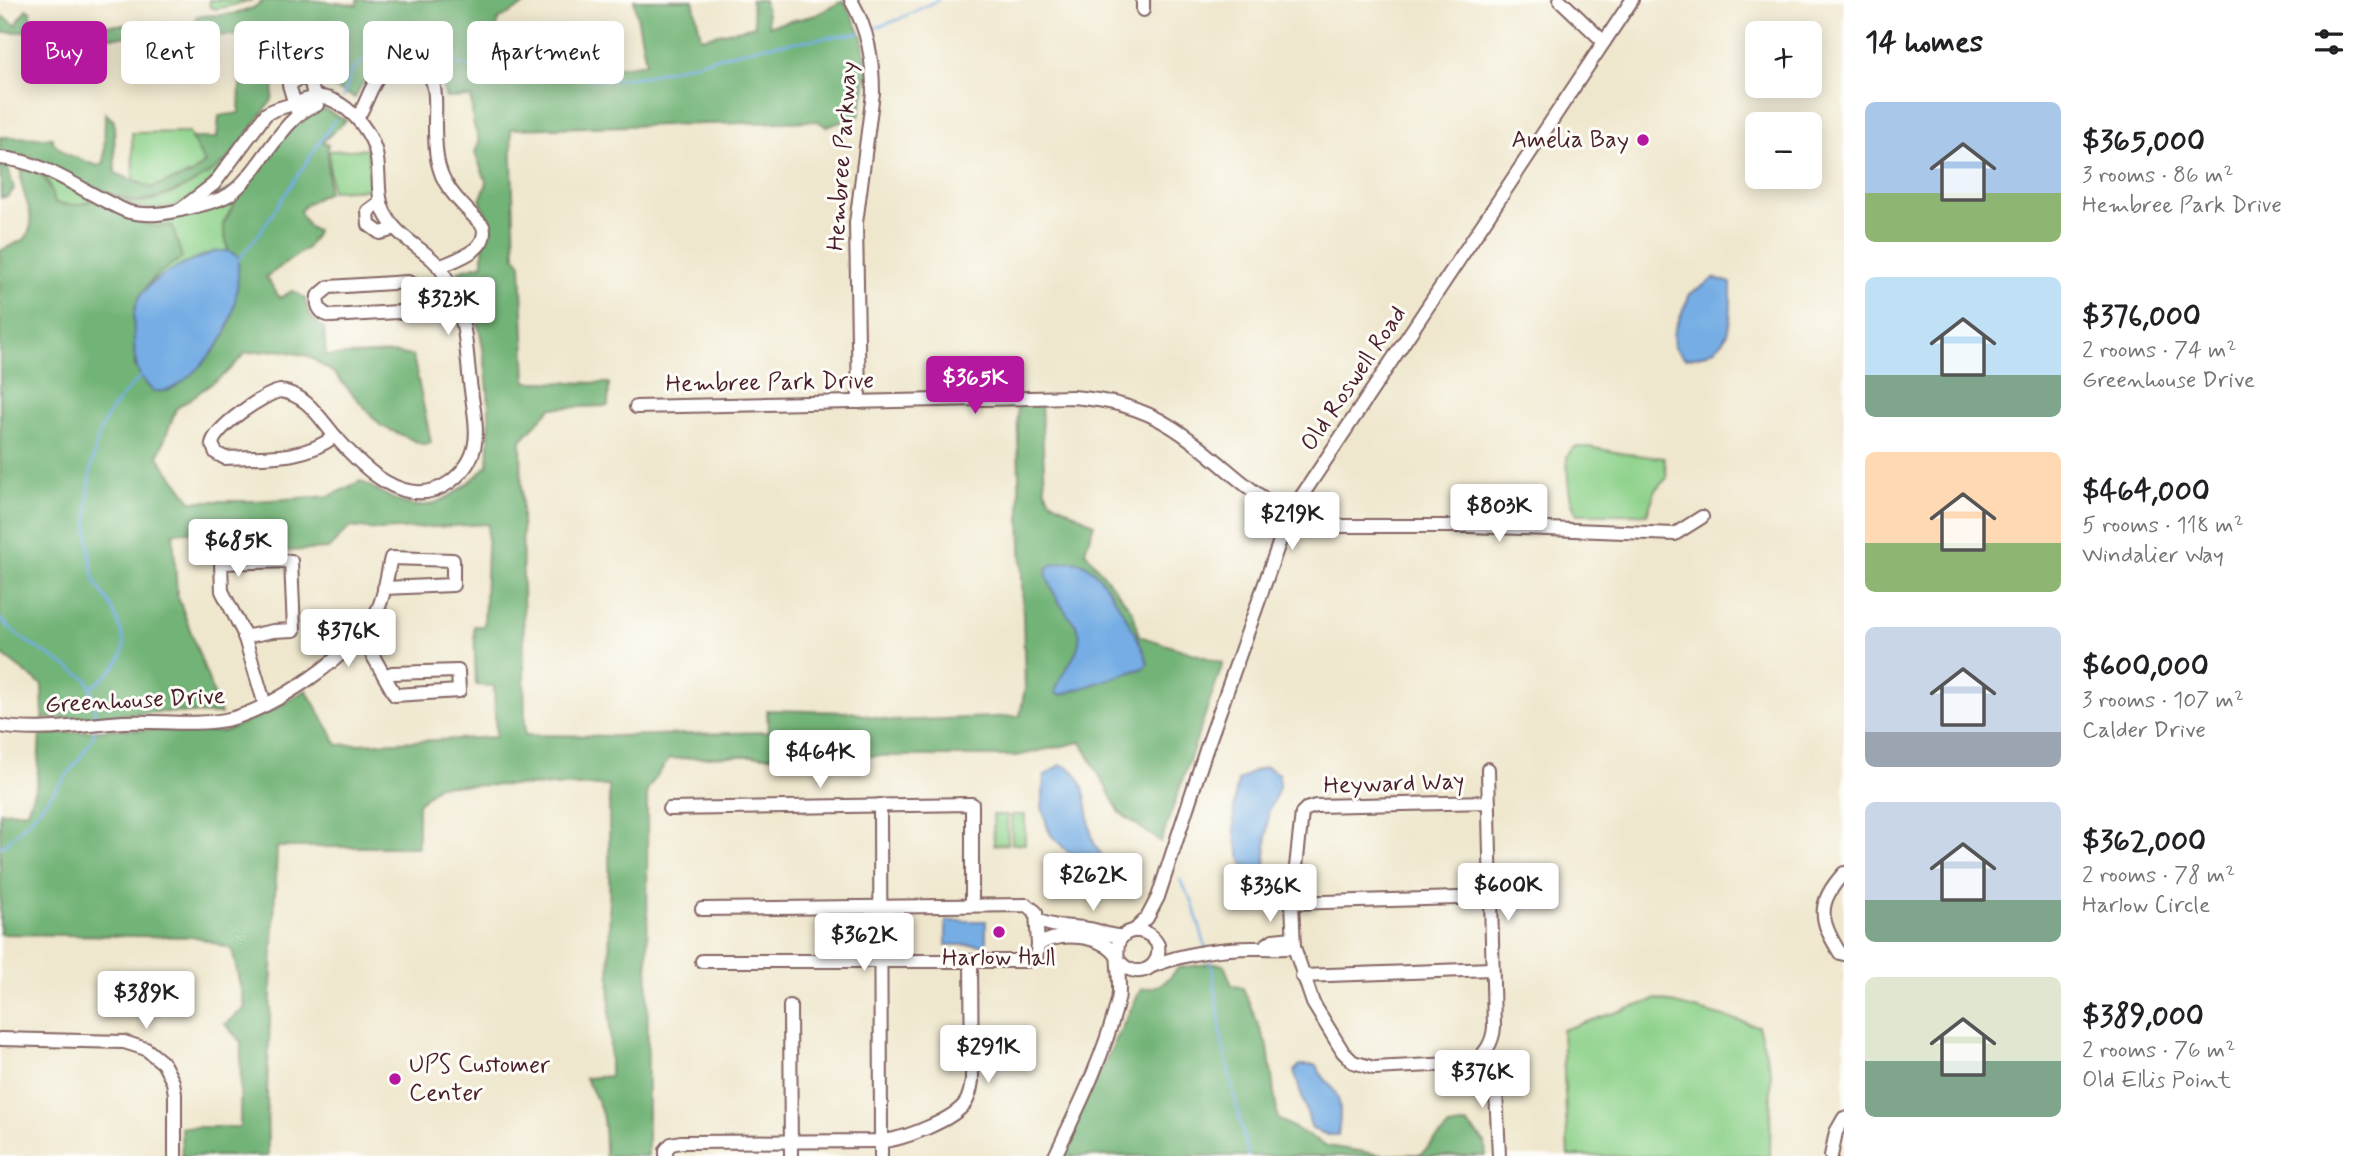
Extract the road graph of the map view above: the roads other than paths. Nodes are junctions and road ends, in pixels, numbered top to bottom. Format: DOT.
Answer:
graph roads {
  1 [pos="851,0"];
  2 [pos="1560,0"];
  3 [pos="1632,0"];
  4 [pos="1604,42"];
  5 [pos="315,101"];
  6 [pos="296,108"];
  7 [pos="358,117"];
  8 [pos="0,158"];
  9 [pos="380,202"];
  10 [pos="180,210"];
  11 [pos="393,226"];
  12 [pos="439,267"];
  13 [pos="459,309"];
  14 [pos="431,310"];
  15 [pos="859,402"];
  16 [pos="636,407"];
  17 [pos="335,436"];
  18 [pos="1289,515"];
  19 [pos="1702,517"];
  20 [pos="384,588"];
  21 [pos="360,633"];
  22 [pos="244,636"];
  23 [pos="384,676"];
  24 [pos="265,705"];
  25 [pos="0,726"];
  26 [pos="1488,769"];
  27 [pos="1489,802"];
  28 [pos="880,805"];
  29 [pos="669,809"];
  30 [pos="1844,873"];
  31 [pos="1158,897"];
  32 [pos="1491,897"];
  33 [pos="1292,903"];
  34 [pos="972,905"];
  35 [pos="880,907"];
  36 [pos="702,909"];
  37 [pos="1038,920"];
  38 [pos="1129,933"];
  39 [pos="1157,943"];
  40 [pos="1293,943"];
  41 [pos="1038,946"];
  42 [pos="1844,954"];
  43 [pos="1186,956"];
  44 [pos="1118,958"];
  45 [pos="702,961"];
  46 [pos="881,961"];
  47 [pos="971,962"];
  48 [pos="1147,969"];
  49 [pos="1492,969"];
  50 [pos="1302,976"];
  51 [pos="1119,997"];
  52 [pos="790,1006"];
  53 [pos="0,1039"];
  54 [pos="1478,1059"];
  55 [pos="1844,1118"];
  56 [pos="881,1141"];
  57 [pos="791,1142"];
  58 [pos="175,1156"];
  59 [pos="666,1156"];
  60 [pos="791,1156"];
  61 [pos="881,1156"];
  62 [pos="1055,1156"];
  63 [pos="1499,1156"];
  64 [pos="1831,1156"];
  1 -- 15 [label="street, Hembree Parkway"];
  2 -- 4 [label="street"];
  3 -- 4 [label="street, Old Roswell Road"];
  4 -- 18 [label="street, Old Roswell Road"];
  5 -- 6 [label="street"];
  5 -- 6 [label="street"];
  5 -- 7 [label="street"];
  6 -- 10 [label="street"];
  6 -- 10 [label="street"];
  7 -- 9 [label="street"];
  7 -- 12 [label="street"];
  8 -- 10 [label="street"];
  9 -- 11 [label="street"];
  9 -- 11 [label="street"];
  11 -- 12 [label="street"];
  12 -- 13 [label="street"];
  13 -- 14 [label="street"];
  13 -- 17 [label="street"];
  14 -- 14 [label="street"];
  15 -- 16 [label="street, Hembree Park Drive"];
  15 -- 18 [label="street, Hembree Park Drive"];
  17 -- 17 [label="street"];
  18 -- 19 [label="street, Hembree Park Drive"];
  18 -- 31 [label="street, Old Roswell Road"];
  20 -- 20 [label="street, Greenhouse Drive"];
  20 -- 21 [label="street, Greenhouse Drive"];
  21 -- 23 [label="street"];
  21 -- 24 [label="street, Greenhouse Drive"];
  22 -- 22 [label="street"];
  22 -- 24 [label="street"];
  23 -- 23 [label="street"];
  24 -- 25 [label="street, Greenhouse Drive"];
  26 -- 27 [label="street"];
  27 -- 32 [label="street"];
  27 -- 33 [label="street, Heyward Way"];
  28 -- 29 [label="street"];
  28 -- 34 [label="street"];
  28 -- 35 [label="street"];
  30 -- 42 [label="street"];
  31 -- 38 [label="street, Old Roswell Road"];
  31 -- 39 [label="street, Old Roswell Road"];
  32 -- 33 [label="street"];
  32 -- 49 [label="street"];
  33 -- 40 [label="street, Heyward Way"];
  34 -- 35 [label="street"];
  34 -- 37 [label="street"];
  35 -- 36 [label="street"];
  35 -- 46 [label="street"];
  37 -- 38 [label="street"];
  37 -- 41 [label="street"];
  38 -- 39 [label="street"];
  38 -- 44 [label="street, Old Roswell Road"];
  39 -- 43 [label="street"];
  39 -- 48 [label="street, Old Roswell Road"];
  40 -- 43 [label="street"];
  40 -- 50 [label="street, Heyward Way"];
  41 -- 44 [label="street"];
  41 -- 47 [label="street"];
  43 -- 48 [label="street"];
  44 -- 48 [label="street"];
  44 -- 51 [label="street, Old Roswell Road"];
  45 -- 46 [label="street"];
  46 -- 47 [label="street"];
  46 -- 56 [label="street"];
  47 -- 56 [label="street"];
  48 -- 51 [label="street, Old Roswell Road"];
  49 -- 50 [label="street"];
  49 -- 54 [label="street"];
  50 -- 54 [label="street, Heyward Way"];
  51 -- 62 [label="street, Old Roswell Road"];
  52 -- 57 [label="street"];
  53 -- 58 [label="street"];
  54 -- 63 [label="street"];
  55 -- 64 [label="street"];
  56 -- 57 [label="street"];
  56 -- 61 [label="street"];
  57 -- 59 [label="street"];
  57 -- 60 [label="street"];
}
